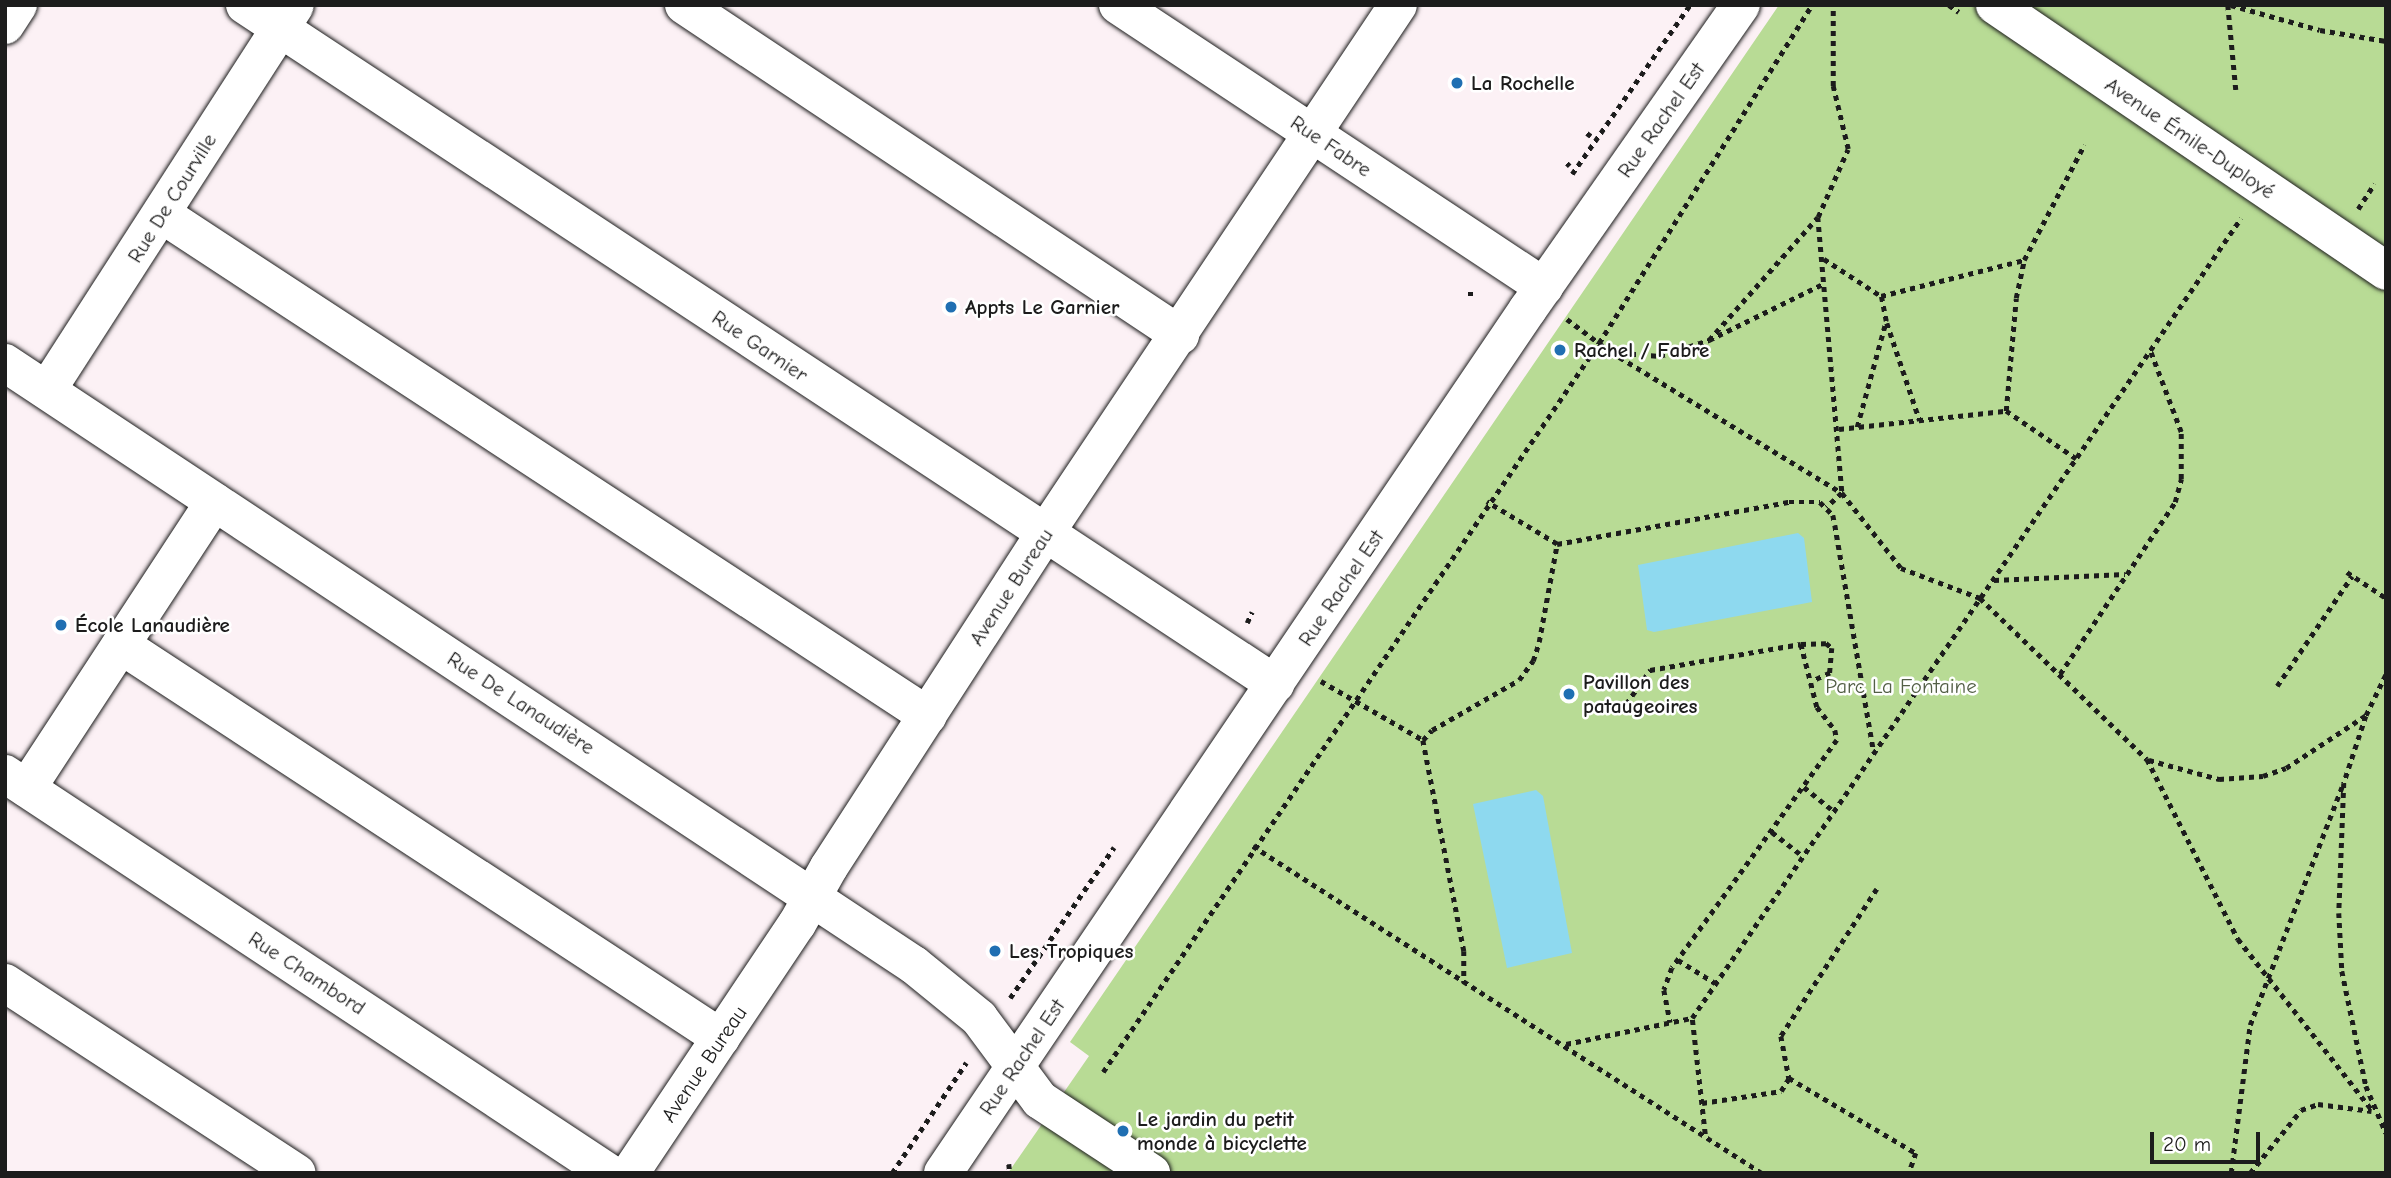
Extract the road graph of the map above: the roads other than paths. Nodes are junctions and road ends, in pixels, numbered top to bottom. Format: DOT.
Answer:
graph roads {
  1 [pos="18,5"];
  2 [pos="245,5"];
  3 [pos="684,5"];
  4 [pos="1118,5"];
  5 [pos="1398,5"];
  6 [pos="1741,5"];
  7 [pos="1995,5"];
  8 [pos="287,16"];
  9 [pos="5,25"];
  10 [pos="1313,133"];
  11 [pos="163,215"];
  12 [pos="2386,271"];
  13 [pos="1544,287"];
  14 [pos="1180,335"];
  15 [pos="5,363"];
  16 [pos="47,390"];
  17 [pos="214,502"];
  18 [pos="1044,535"];
  19 [pos="121,645"];
  20 [pos="1275,684"];
  21 [pos="928,716"];
  22 [pos="16,781"];
  23 [pos="813,895"];
  24 [pos="5,983"];
  25 [pos="721,1038"];
  26 [pos="1014,1068"];
  27 [pos="296,1173"];
  28 [pos="609,1173"];
  29 [pos="630,1173"];
  30 [pos="943,1173"];
  31 [pos="1151,1173"];
  1 -- 9 [label="street"];
  2 -- 8 [label="street, Rue Garnier"];
  3 -- 14 [label="street"];
  4 -- 10 [label="street, Rue Fabre"];
  5 -- 10 [label="street, Avenue Bureau"];
  6 -- 13 [label="street, Rue Rachel Est"];
  7 -- 12 [label="street, Avenue Émile-Duployé"];
  8 -- 11 [label="street, Rue De Courville"];
  8 -- 18 [label="street, Rue Garnier"];
  10 -- 13 [label="street, Rue Fabre"];
  10 -- 14 [label="street, Avenue Bureau"];
  11 -- 16 [label="street, Rue De Courville"];
  11 -- 21 [label="street"];
  13 -- 20 [label="street, Rue Rachel Est"];
  14 -- 18 [label="street, Avenue Bureau"];
  15 -- 16 [label="street, Rue De Lanaudière"];
  16 -- 17 [label="street, Rue De Lanaudière"];
  17 -- 19 [label="street"];
  17 -- 23 [label="street, Rue De Lanaudière"];
  18 -- 20 [label="street, Rue Garnier"];
  18 -- 21 [label="street, Avenue Bureau"];
  19 -- 22 [label="street"];
  19 -- 25 [label="street"];
  20 -- 26 [label="street, Rue Rachel Est"];
  21 -- 23 [label="street, Avenue Bureau"];
  22 -- 28 [label="street, Rue Chambord"];
  23 -- 25 [label="street, Avenue Bureau"];
  23 -- 26 [label="street, Rue De Lanaudière"];
  24 -- 27 [label="street"];
  25 -- 29 [label="street, Avenue Bureau"];
  26 -- 30 [label="street, Rue Rachel Est"];
  26 -- 31 [label="street, Rue De Lanaudière"];
}
